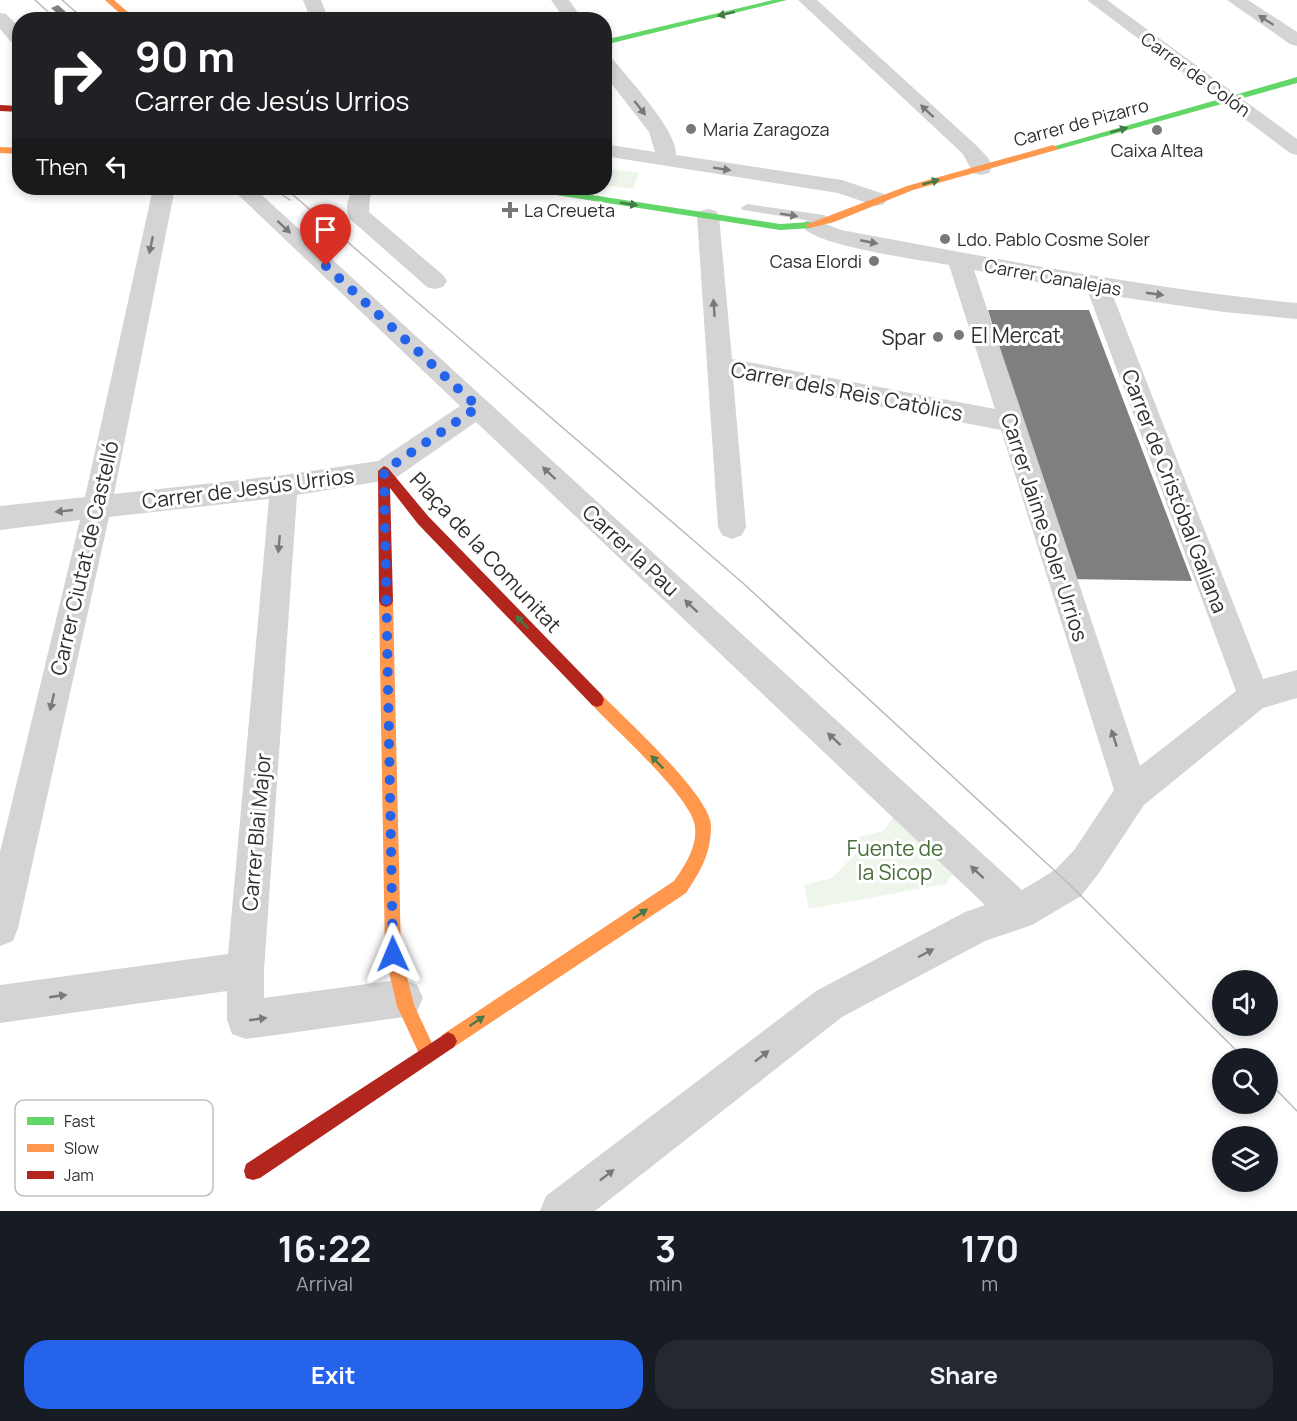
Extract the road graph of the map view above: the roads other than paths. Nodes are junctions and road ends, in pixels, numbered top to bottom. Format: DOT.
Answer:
graph roads {
  1 [pos="783,0"];
  2 [pos="807,0"];
  3 [pos="1096,0"];
  4 [pos="1236,0"];
  5 [pos="0,18"];
  6 [pos="12,31"];
  7 [pos="1297,40"];
  8 [pos="612,41"];
  9 [pos="612,71"];
  10 [pos="1297,80"];
  11 [pos="1231,100"];
  12 [pos="1296,149"];
  13 [pos="612,151"];
  14 [pos="665,159"];
  15 [pos="981,168"];
  16 [pos="163,195"];
  17 [pos="250,195"];
  18 [pos="360,195"];
  19 [pos="574,195"];
  20 [pos="876,199"];
  21 [pos="747,208"];
  22 [pos="708,216"];
  23 [pos="822,223"];
  24 [pos="959,260"];
  25 [pos="435,281"];
  26 [pos="1097,286"];
  27 [pos="1297,311"];
  28 [pos="718,366"];
  29 [pos="478,407"];
  30 [pos="1011,422"];
  31 [pos="384,471"];
  32 [pos="284,486"];
  33 [pos="97,507"];
  34 [pos="0,518"];
  35 [pos="732,527"];
  36 [pos="1297,684"];
  37 [pos="1254,696"];
  38 [pos="1132,793"];
  39 [pos="1019,912"];
  40 [pos="0,928"];
  41 [pos="245,969"];
  42 [pos="404,998"];
  43 [pos="0,1004"];
  44 [pos="428,1054"];
  45 [pos="253,1171"];
  46 [pos="561,1211"];
  1 -- 8 [label="main road, one-way"];
  15 -- 2 [label="street, one-way"];
  3 -- 11 [label="street, Carrer de Colón"];
  7 -- 4 [label="street, one-way"];
  5 -- 6 [label="street"];
  9 -- 14 [label="street, one-way"];
  10 -- 11 [label="main road, Carrer de Pizarro"];
  11 -- 12 [label="street, Carrer de Colón"];
  15 -- 11 [label="main road, Carrer de Pizarro, one-way"];
  13 -- 14 [label="street"];
  14 -- 20 [label="street, one-way"];
  20 -- 15 [label="main road, Carrer de Pizarro, one-way"];
  16 -- 33 [label="street, Carrer Ciutat de Castelló, one-way"];
  17 -- 29 [label="street, Carrer la Pau, one-way"];
  18 -- 25 [label="street"];
  19 -- 22 [label="main road, one-way"];
  20 -- 23 [label="main road, Carrer de Pizarro"];
  21 -- 23 [label="lane, one-way"];
  22 -- 23 [label="main road"];
  28 -- 22 [label="street, one-way"];
  23 -- 24 [label="street, Carrer Canalejas, one-way"];
  24 -- 26 [label="street, Carrer Canalejas"];
  24 -- 30 [label="street, Carrer Jaime Soler Urrios"];
  26 -- 27 [label="street, Carrer Canalejas, one-way"];
  26 -- 37 [label="street, Carrer de Cristóbal Galiana"];
  28 -- 30 [label="street, Carrer dels Reis Catòlics"];
  28 -- 35 [label="street"];
  29 -- 31 [label="street, Carrer de Jesús Urrios"];
  39 -- 29 [label="street, Carrer la Pau, one-way"];
  38 -- 30 [label="street, Carrer Jaime Soler Urrios, one-way"];
  31 -- 32 [label="street, Carrer de Jesús Urrios"];
  31 -- 42 [label="main road, Plaça de la Comunitat"];
  44 -- 31 [label="main road, Plaça de la Comunitat, one-way"];
  32 -- 33 [label="street, Carrer de Jesús Urrios"];
  32 -- 41 [label="street, Carrer Blai Major, one-way"];
  33 -- 34 [label="street, Carrer de Jesús Urrios, one-way"];
  33 -- 40 [label="street, Carrer Ciutat de Castelló, one-way"];
  36 -- 37 [label="street"];
  37 -- 38 [label="street"];
  38 -- 39 [label="street"];
  46 -- 39 [label="street, one-way"];
  41 -- 42 [label="street, Carrer Blai Major, one-way"];
  43 -- 41 [label="street, one-way"];
  42 -- 44 [label="main road, Plaça de la Comunitat"];
  44 -- 45 [label="main road"];
}
